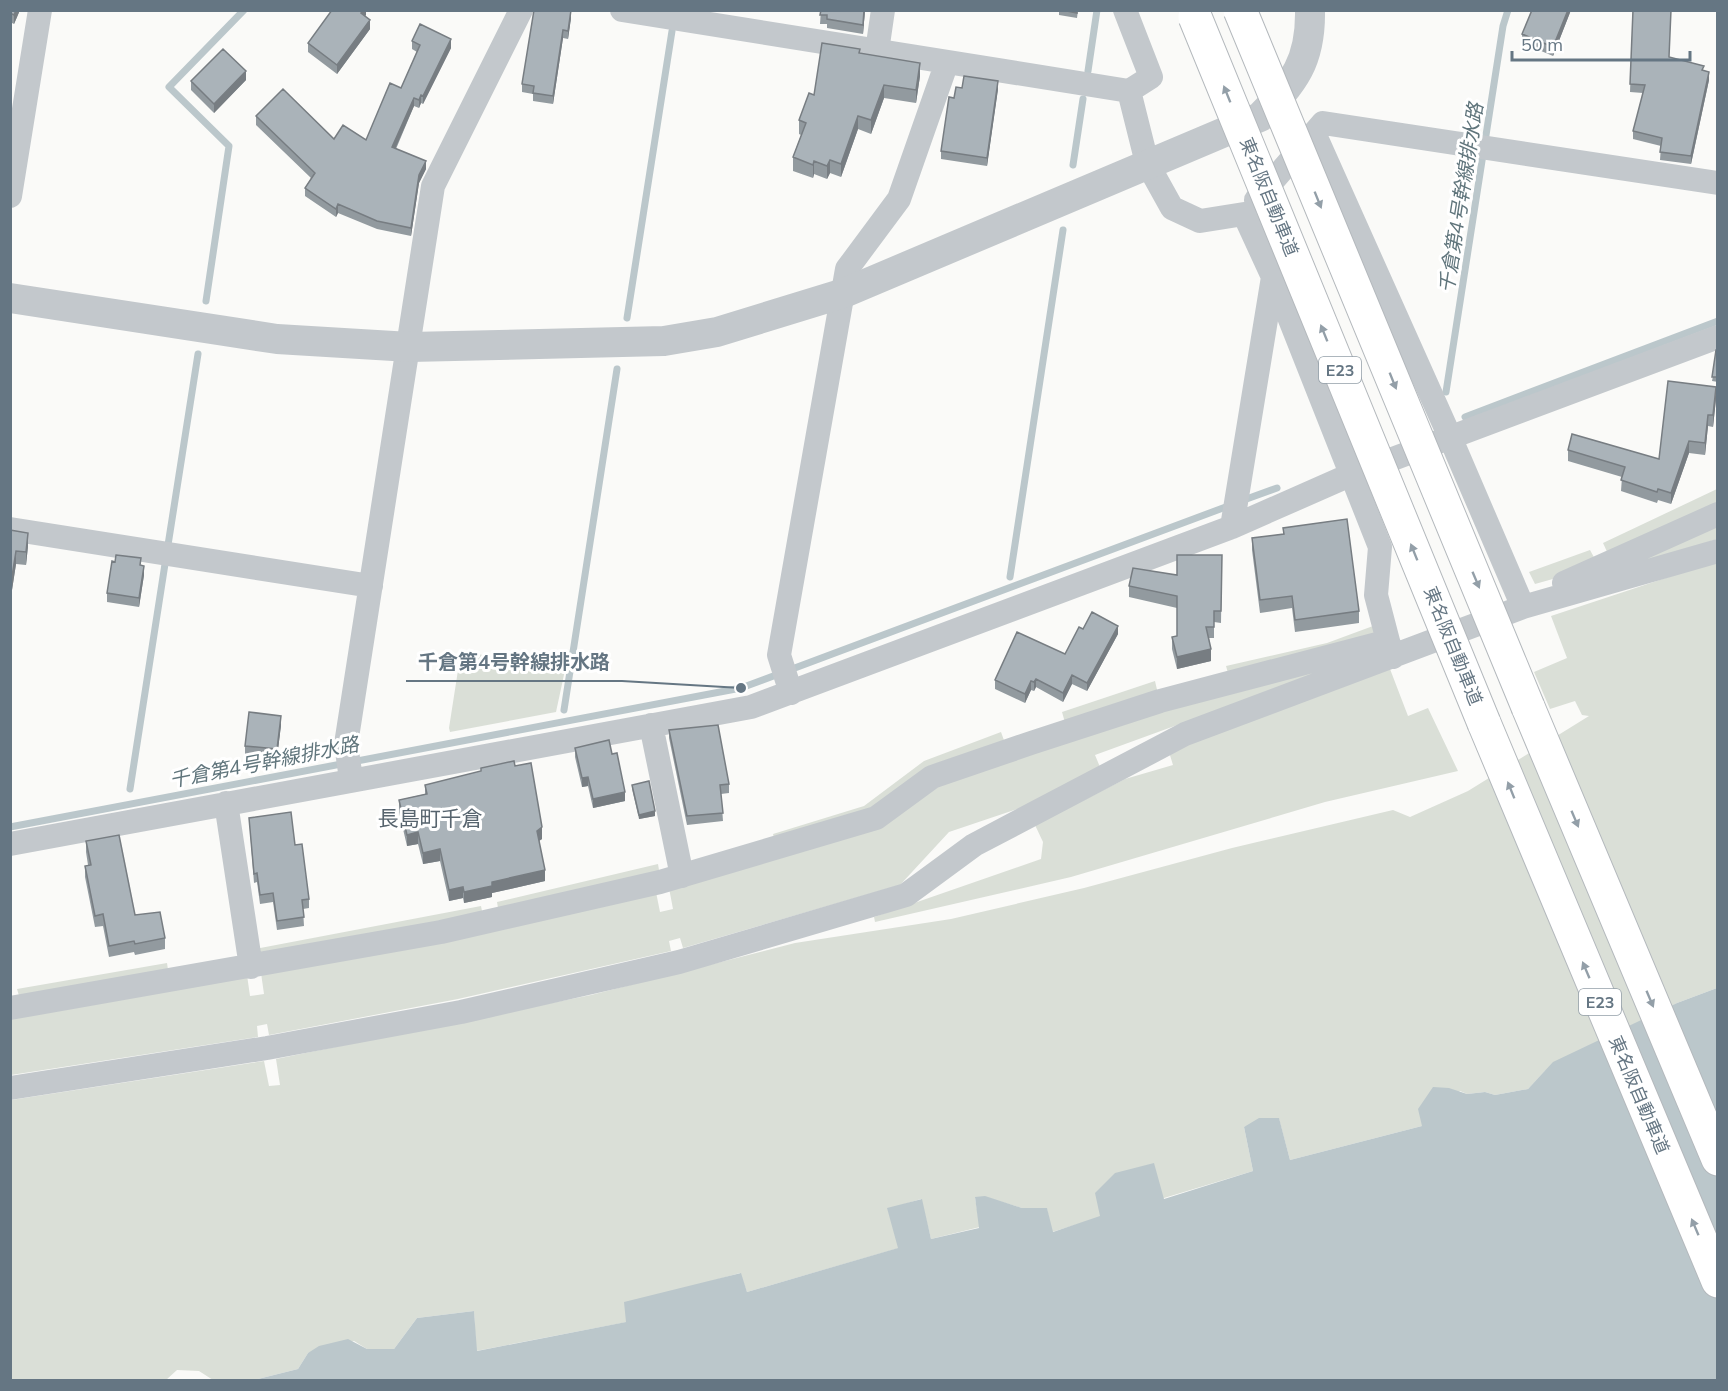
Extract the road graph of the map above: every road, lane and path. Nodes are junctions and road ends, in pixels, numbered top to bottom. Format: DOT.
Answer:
graph roads {
  1 [pos="40,10"];
  2 [pos="521,10"];
  3 [pos="622,10"];
  4 [pos="883,10"];
  5 [pos="1125,10"];
  6 [pos="1240,10"];
  7 [pos="1310,10"];
  8 [pos="1194,14"];
  9 [pos="877,51"];
  10 [pos="947,62"];
  11 [pos="1129,91"];
  12 [pos="1314,133"];
  13 [pos="1147,163"];
  14 [pos="1718,183"];
  15 [pos="10,196"];
  16 [pos="1244,214"];
  17 [pos="1273,276"];
  18 [pos="844,292"];
  19 [pos="10,298"];
  20 [pos="1718,337"];
  21 [pos="410,347"];
  22 [pos="1450,437"];
  23 [pos="1350,475"];
  24 [pos="1234,511"];
  25 [pos="1718,513"];
  26 [pos="10,529"];
  27 [pos="1718,551"];
  28 [pos="371,586"];
  29 [pos="1523,608"];
  30 [pos="1390,649"];
  31 [pos="786,679"];
  32 [pos="651,725"];
  33 [pos="349,767"];
  34 [pos="226,803"];
  35 [pos="10,844"];
  36 [pos="682,876"];
  37 [pos="251,967"];
  38 [pos="10,1008"];
  39 [pos="10,1088"];
  40 [pos="1718,1159"];
  41 [pos="1718,1281"];
  1 -- 15 [label="street"];
  2 -- 21 [label="street"];
  3 -- 9 [label="street"];
  4 -- 9 [label="street"];
  5 -- 11 [label="street"];
  6 -- 40 [label="highway, E23, one-way, bridge"];
  7 -- 13 [label="street"];
  41 -- 8 [label="highway, 東名阪自動車道 / E23, one-way, bridge"];
  9 -- 10 [label="street"];
  10 -- 11 [label="street"];
  10 -- 18 [label="street"];
  11 -- 13 [label="street"];
  12 -- 14 [label="street"];
  12 -- 16 [label="street"];
  12 -- 22 [label="street"];
  13 -- 16 [label="street"];
  13 -- 18 [label="street"];
  16 -- 17 [label="street"];
  17 -- 23 [label="street"];
  17 -- 24 [label="street"];
  18 -- 21 [label="street"];
  18 -- 31 [label="street"];
  19 -- 21 [label="street"];
  20 -- 22 [label="street"];
  21 -- 28 [label="street"];
  22 -- 23 [label="street"];
  22 -- 29 [label="street"];
  23 -- 24 [label="street"];
  23 -- 30 [label="street"];
  24 -- 31 [label="street"];
  25 -- 29 [label="street"];
  26 -- 28 [label="street"];
  27 -- 29 [label="street"];
  28 -- 33 [label="street"];
  29 -- 30 [label="street"];
  30 -- 36 [label="street"];
  30 -- 39 [label="street"];
  31 -- 32 [label="street"];
  32 -- 33 [label="street"];
  32 -- 36 [label="street"];
  33 -- 34 [label="street"];
  34 -- 35 [label="street"];
  34 -- 37 [label="street"];
  36 -- 37 [label="street"];
  37 -- 38 [label="street"];
}
